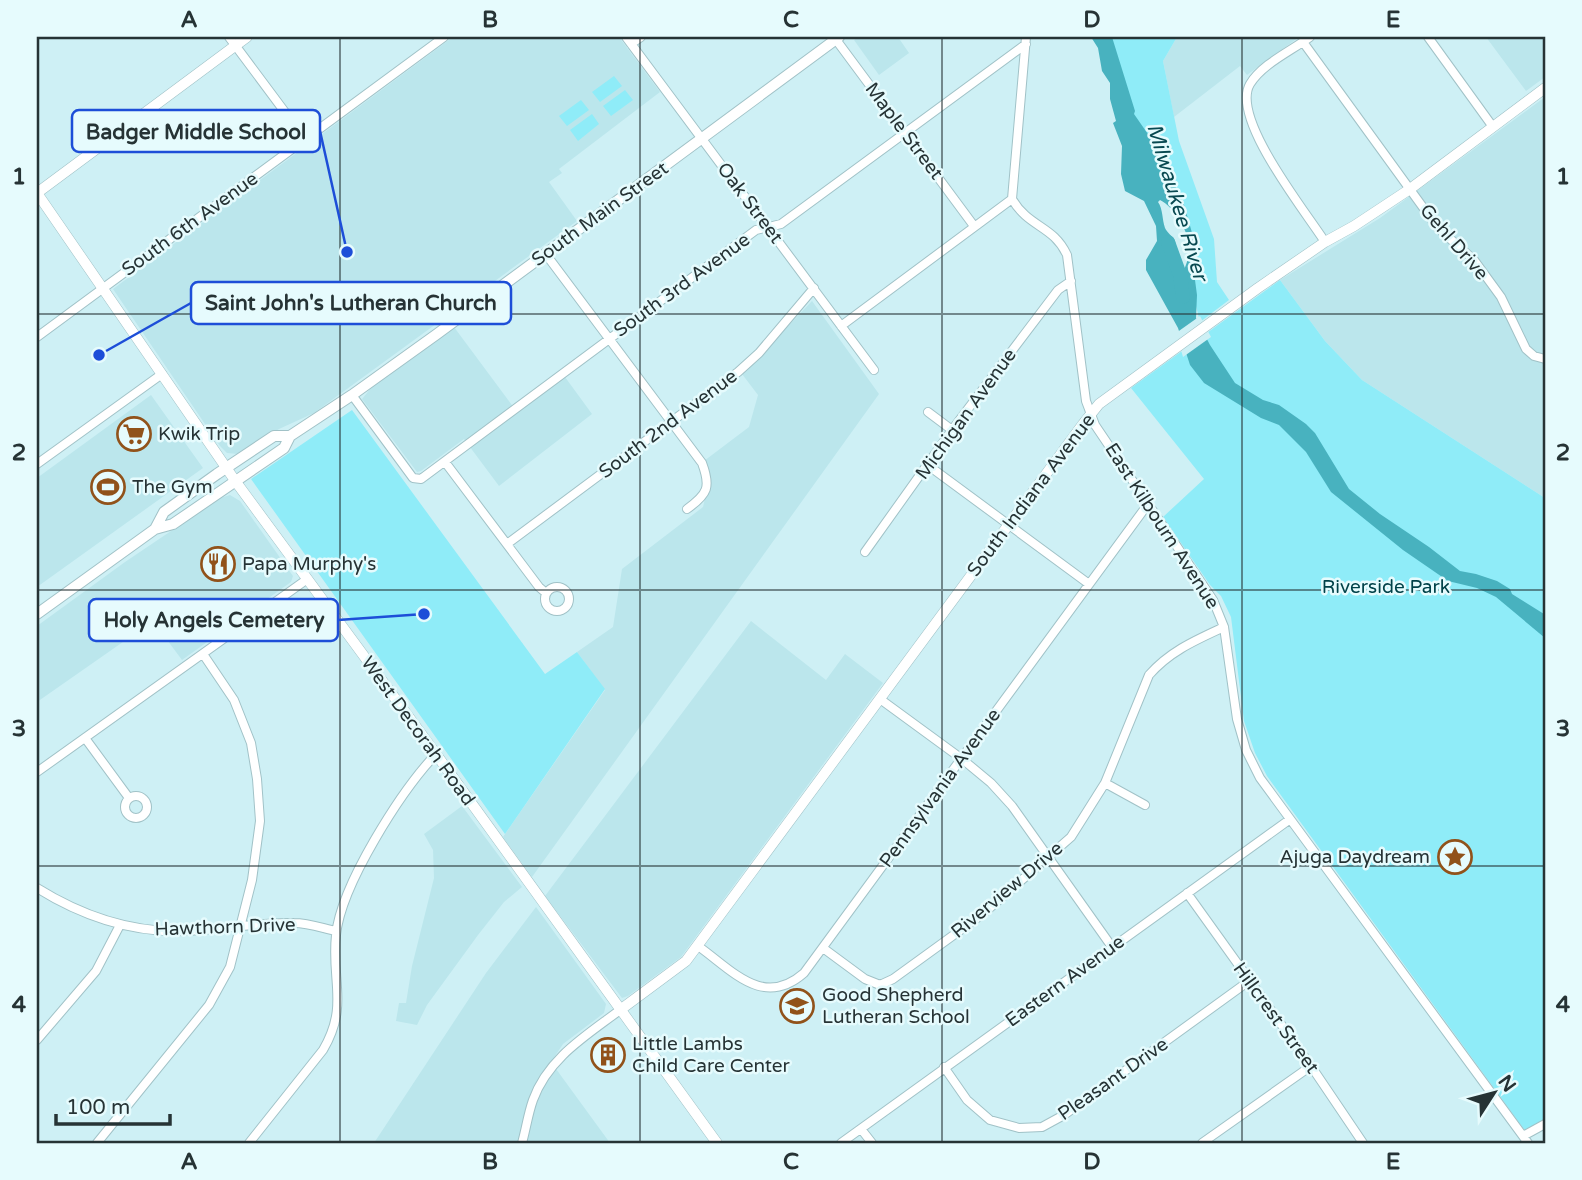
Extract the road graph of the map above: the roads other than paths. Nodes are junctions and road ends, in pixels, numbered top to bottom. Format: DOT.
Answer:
graph roads {
  1 [pos="247,37"];
  2 [pos="444,37"];
  3 [pos="641,37"];
  4 [pos="1428,37"];
  5 [pos="836,38"];
  6 [pos="1306,39"];
  7 [pos="628,40"];
  8 [pos="233,41"];
  9 [pos="1026,41"];
  10 [pos="1545,88"];
  11 [pos="1493,127"];
  12 [pos="906,133"];
  13 [pos="306,139"];
  14 [pos="701,140"];
  15 [pos="1410,189"];
  16 [pos="37,193"];
  17 [pos="1012,199"];
  18 [pos="974,226"];
  19 [pos="768,228"];
  20 [pos="1325,242"];
  21 [pos="545,253"];
  22 [pos="1070,281"];
  23 [pos="103,288"];
  24 [pos="814,288"];
  25 [pos="841,326"];
  26 [pos="37,337"];
  27 [pos="609,339"];
  28 [pos="1545,359"];
  29 [pos="874,370"];
  30 [pos="162,374"];
  31 [pos="352,395"];
  32 [pos="928,411"];
  33 [pos="1090,414"];
  34 [pos="671,421"];
  35 [pos="953,430"];
  36 [pos="290,436"];
  37 [pos="445,462"];
  38 [pos="37,464"];
  39 [pos="929,466"];
  40 [pos="226,468"];
  41 [pos="236,482"];
  42 [pos="1148,504"];
  43 [pos="687,509"];
  44 [pos="1009,524"];
  45 [pos="155,529"];
  46 [pos="507,544"];
  47 [pos="865,552"];
  48 [pos="306,580"];
  49 [pos="1088,584"];
  50 [pos="546,593"];
  51 [pos="37,614"];
  52 [pos="1224,627"];
  53 [pos="203,654"];
  54 [pos="880,699"];
  55 [pos="85,738"];
  56 [pos="436,754"];
  57 [pos="962,759"];
  58 [pos="37,772"];
  59 [pos="1105,783"];
  60 [pos="129,798"];
  61 [pos="1145,805"];
  62 [pos="1289,820"];
  63 [pos="1047,856"];
  64 [pos="37,888"];
  65 [pos="1187,893"];
  66 [pos="120,925"];
  67 [pos="240,927"];
  68 [pos="336,931"];
  69 [pos="698,946"];
  70 [pos="1112,947"];
  71 [pos="823,948"];
  72 [pos="1249,981"];
  73 [pos="620,1010"];
  74 [pos="37,1040"];
  75 [pos="1311,1066"];
  76 [pos="944,1067"];
  77 [pos="1545,1124"];
  78 [pos="861,1129"];
  79 [pos="1525,1140"];
  80 [pos="97,1143"];
  81 [pos="249,1143"];
  82 [pos="522,1143"];
  83 [pos="717,1143"];
  84 [pos="841,1143"];
  85 [pos="872,1143"];
  86 [pos="1202,1143"];
  87 [pos="1363,1143"];
  1 -- 8 [label="street"];
  2 -- 13 [label="street, South 6th Avenue"];
  3 -- 7 [label="street"];
  4 -- 11 [label="street"];
  5 -- 12 [label="street, Maple Street"];
  5 -- 14 [label="main road, South Main Street"];
  6 -- 15 [label="street, Gehl Drive"];
  6 -- 20 [label="street"];
  7 -- 14 [label="street, Oak Street"];
  8 -- 13 [label="street"];
  8 -- 16 [label="street"];
  9 -- 12 [label="street, South 3rd Avenue"];
  9 -- 17 [label="street"];
  10 -- 11 [label="street, South Indiana Avenue"];
  11 -- 15 [label="street, South Indiana Avenue"];
  12 -- 18 [label="street, Maple Street"];
  12 -- 19 [label="street, South 3rd Avenue"];
  13 -- 23 [label="street, South 6th Avenue"];
  14 -- 19 [label="street, Oak Street"];
  14 -- 21 [label="main road, South Main Street"];
  15 -- 20 [label="street, South Indiana Avenue"];
  15 -- 28 [label="street, Gehl Drive"];
  16 -- 23 [label="street, West Decorah Road"];
  17 -- 18 [label="street"];
  17 -- 22 [label="street, East Kilbourn Avenue"];
  18 -- 25 [label="street"];
  19 -- 24 [label="street, Oak Street"];
  19 -- 27 [label="street, South 3rd Avenue"];
  20 -- 33 [label="street, South Indiana Avenue"];
  21 -- 27 [label="street"];
  21 -- 31 [label="main road, South Main Street"];
  22 -- 33 [label="street, East Kilbourn Avenue"];
  22 -- 35 [label="street, Michigan Avenue"];
  23 -- 26 [label="street, South 6th Avenue"];
  23 -- 30 [label="street, West Decorah Road"];
  24 -- 25 [label="street, Oak Street"];
  24 -- 34 [label="street, South 2nd Avenue"];
  25 -- 29 [label="street, Oak Street"];
  27 -- 34 [label="street"];
  27 -- 37 [label="street, South 3rd Avenue"];
  30 -- 38 [label="street"];
  30 -- 40 [label="street, West Decorah Road"];
  31 -- 36 [label="main road, South Main Street"];
  31 -- 37 [label="street, South 3rd Avenue"];
  32 -- 35 [label="street"];
  33 -- 42 [label="street, East Kilbourn Avenue"];
  33 -- 44 [label="street, South Indiana Avenue"];
  34 -- 43 [label="street"];
  34 -- 46 [label="street, South 2nd Avenue"];
  35 -- 39 [label="street, Michigan Avenue"];
  36 -- 40 [label="main road, South Main Street"];
  36 -- 41 [label="main road, South Main Street"];
  37 -- 46 [label="street"];
  39 -- 44 [label="street"];
  39 -- 47 [label="street, Michigan Avenue"];
  40 -- 41 [label="street, West Decorah Road"];
  40 -- 45 [label="main road, South Main Street"];
  41 -- 45 [label="main road, South Main Street"];
  41 -- 48 [label="street, West Decorah Road"];
  42 -- 49 [label="street, Pennsylvania Avenue"];
  42 -- 52 [label="street, East Kilbourn Avenue"];
  44 -- 49 [label="street"];
  44 -- 54 [label="street, South Indiana Avenue"];
  45 -- 51 [label="main road, South Main Street"];
  46 -- 50 [label="street"];
  48 -- 53 [label="street"];
  48 -- 56 [label="street, West Decorah Road"];
  49 -- 57 [label="street, Pennsylvania Avenue"];
  52 -- 59 [label="street, Riverview Drive"];
  52 -- 62 [label="street, East Kilbourn Avenue"];
  53 -- 55 [label="street"];
  53 -- 67 [label="street"];
  54 -- 57 [label="street"];
  54 -- 69 [label="street, South Indiana Avenue"];
  55 -- 58 [label="street"];
  55 -- 60 [label="street"];
  56 -- 68 [label="street"];
  56 -- 73 [label="street, West Decorah Road"];
  57 -- 63 [label="street"];
  57 -- 71 [label="street, Pennsylvania Avenue"];
  59 -- 61 [label="street"];
  59 -- 63 [label="street, Riverview Drive"];
  62 -- 65 [label="street, Eastern Avenue"];
  62 -- 79 [label="street, East Kilbourn Avenue"];
  63 -- 70 [label="street"];
  63 -- 71 [label="street, Riverview Drive"];
  64 -- 66 [label="street, Hawthorn Drive"];
  65 -- 70 [label="street, Eastern Avenue"];
  65 -- 72 [label="street, Hillcrest Street"];
  66 -- 67 [label="street, Hawthorn Drive"];
  66 -- 74 [label="street"];
  67 -- 68 [label="street, Hawthorn Drive"];
  67 -- 80 [label="street"];
  68 -- 81 [label="street"];
  69 -- 71 [label="street, Pennsylvania Avenue"];
  69 -- 73 [label="street, South Indiana Avenue"];
  70 -- 76 [label="street, Eastern Avenue"];
  72 -- 75 [label="street, Hillcrest Street"];
  72 -- 76 [label="street, Pleasant Drive"];
  73 -- 82 [label="street"];
  73 -- 83 [label="street, West Decorah Road"];
  75 -- 86 [label="street"];
  75 -- 87 [label="street, Hillcrest Street"];
  76 -- 78 [label="street, Eastern Avenue"];
  77 -- 79 [label="street"];
  78 -- 84 [label="street, Eastern Avenue"];
  78 -- 85 [label="street"];
}
